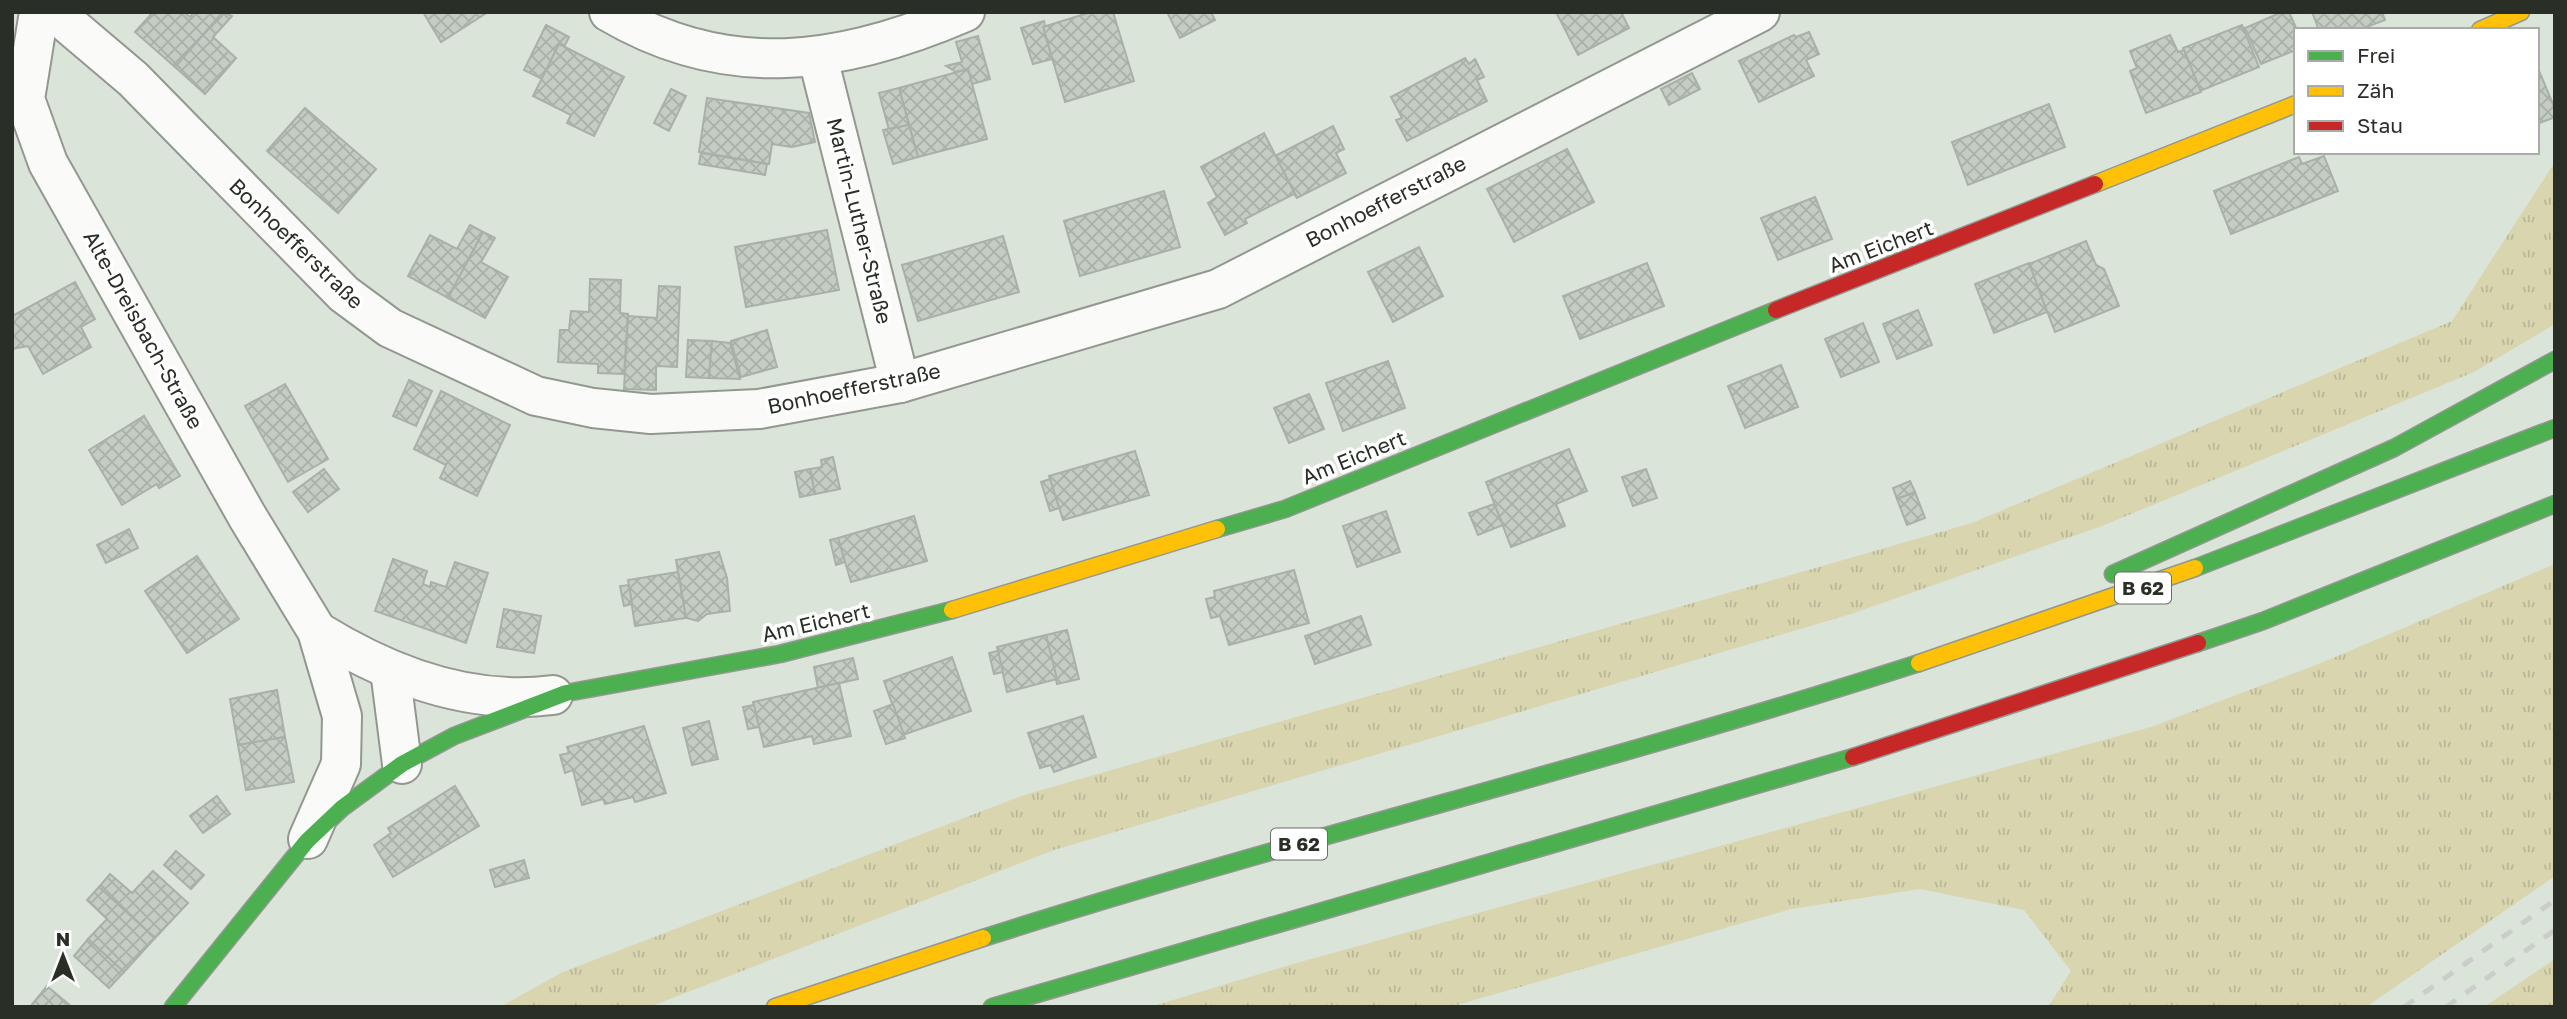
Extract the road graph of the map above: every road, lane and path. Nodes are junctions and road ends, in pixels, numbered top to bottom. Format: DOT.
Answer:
graph roads {
  1 [pos="39,12"];
  2 [pos="54,12"];
  3 [pos="609,12"];
  4 [pos="965,12"];
  5 [pos="1760,12"];
  6 [pos="2521,12"];
  7 [pos="2485,28"];
  8 [pos="818,58"];
  9 [pos="2294,105"];
  10 [pos="2555,360"];
  11 [pos="900,383"];
  12 [pos="2555,428"];
  13 [pos="2555,504"];
  14 [pos="2102,579"];
  15 [pos="2064,595"];
  16 [pos="317,631"];
  17 [pos="390,670"];
  18 [pos="1877,676"];
  19 [pos="566,693"];
  20 [pos="342,716"];
  21 [pos="402,764"];
  22 [pos="307,841"];
  23 [pos="173,1007"];
  24 [pos="775,1007"];
  25 [pos="992,1007"];
  1 -- 16 [label="street, Alte-Dreisbach-Straße"];
  2 -- 11 [label="street, Bonhoefferstraße"];
  3 -- 8 [label="street"];
  4 -- 8 [label="street"];
  5 -- 11 [label="street, Bonhoefferstraße"];
  6 -- 7 [label="main road"];
  8 -- 11 [label="street, Martin-Luther-Straße"];
  9 -- 19 [label="main road, Am Eichert"];
  10 -- 14 [label="main road, B 62"];
  12 -- 18 [label="main road, B 62"];
  13 -- 25 [label="main road"];
  15 -- 18 [label="main road, B 62"];
  16 -- 17 [label="street, Alte-Dreisbach-Straße"];
  16 -- 20 [label="street, Alte-Dreisbach-Straße"];
  17 -- 19 [label="street, Alte-Dreisbach-Straße"];
  17 -- 21 [label="street"];
  18 -- 24 [label="main road, B 62"];
  19 -- 21 [label="main road, Am Eichert"];
  20 -- 21 [label="street"];
  20 -- 22 [label="street, Alte-Dreisbach-Straße"];
  21 -- 22 [label="main road, Alte-Dreisbach-Straße"];
  22 -- 23 [label="main road, Alte-Dreisbach-Straße"];
}
